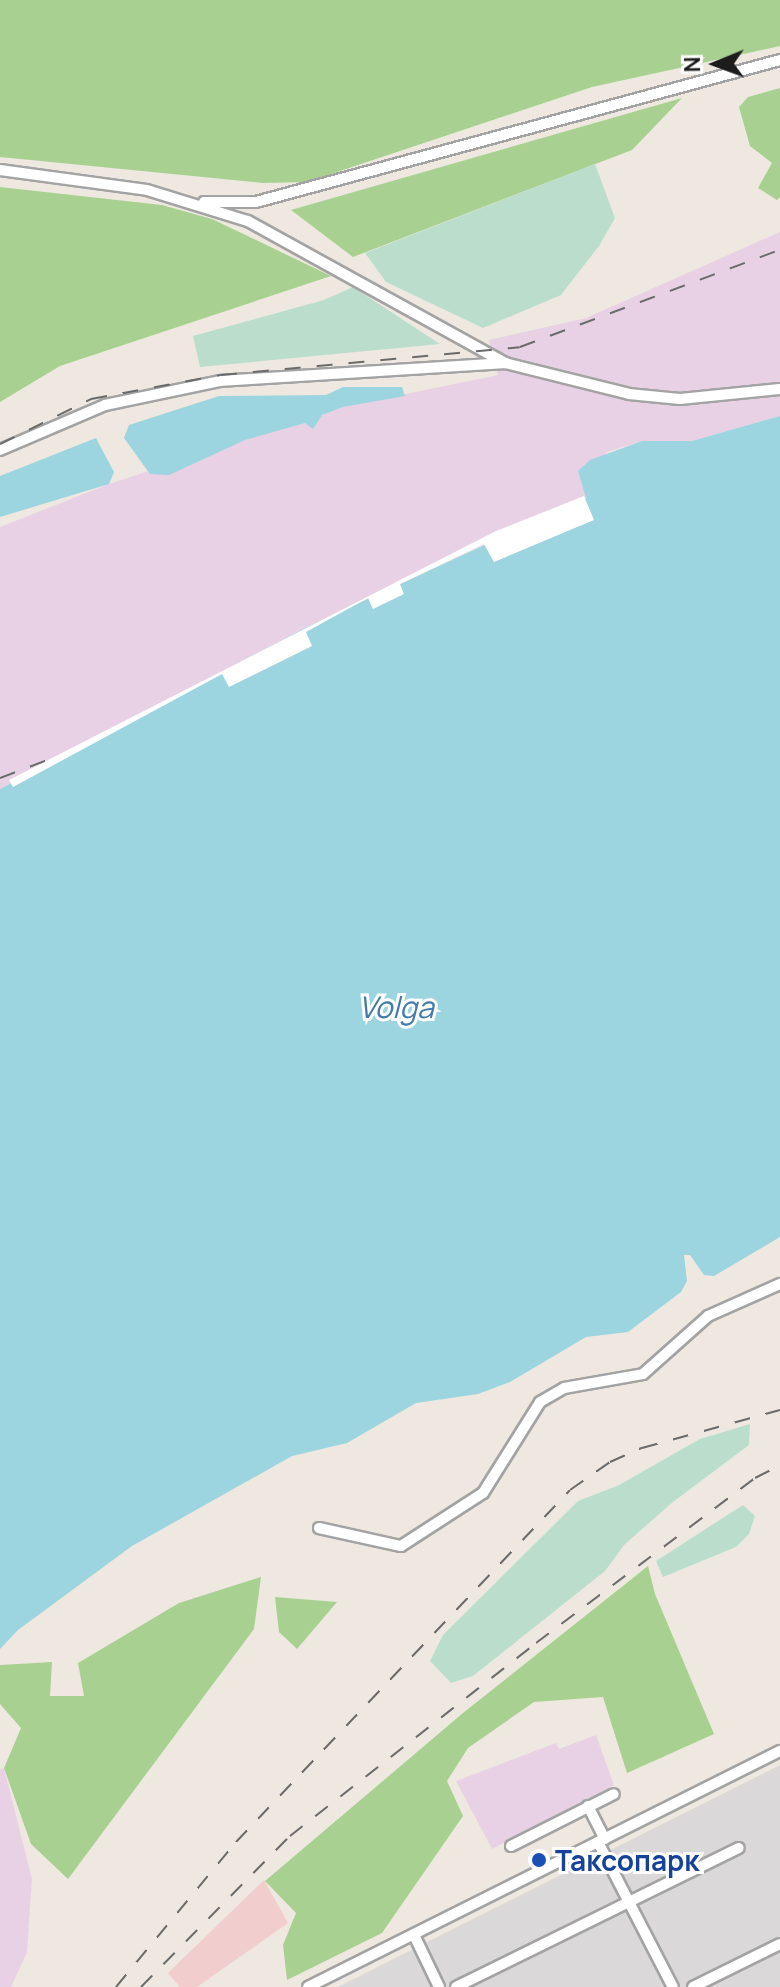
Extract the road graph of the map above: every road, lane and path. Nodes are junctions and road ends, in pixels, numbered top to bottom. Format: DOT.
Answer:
graph roads {
  1 [pos="780,60"];
  2 [pos="0,170"];
  3 [pos="198,203"];
  4 [pos="505,363"];
  5 [pos="780,389"];
  6 [pos="0,450"];
  7 [pos="780,1284"];
  8 [pos="319,1528"];
  9 [pos="780,1751"];
  10 [pos="614,1794"];
  11 [pos="588,1806"];
  12 [pos="602,1840"];
  13 [pos="511,1846"];
  14 [pos="739,1848"];
  15 [pos="629,1901"];
  16 [pos="414,1935"];
  17 [pos="780,1944"];
  18 [pos="308,1987"];
  19 [pos="439,1987"];
  20 [pos="456,1987"];
  21 [pos="673,1987"];
  22 [pos="693,1987"];
  1 -- 3 [label="street"];
  2 -- 3 [label="street"];
  3 -- 4 [label="street"];
  4 -- 5 [label="street"];
  4 -- 6 [label="street"];
  7 -- 8 [label="street"];
  9 -- 12 [label="street"];
  10 -- 11 [label="street"];
  11 -- 12 [label="street"];
  11 -- 13 [label="street"];
  12 -- 15 [label="street"];
  12 -- 16 [label="street"];
  14 -- 15 [label="street"];
  15 -- 20 [label="street"];
  15 -- 21 [label="street"];
  16 -- 18 [label="street"];
  16 -- 19 [label="street"];
  17 -- 22 [label="street"];
}
